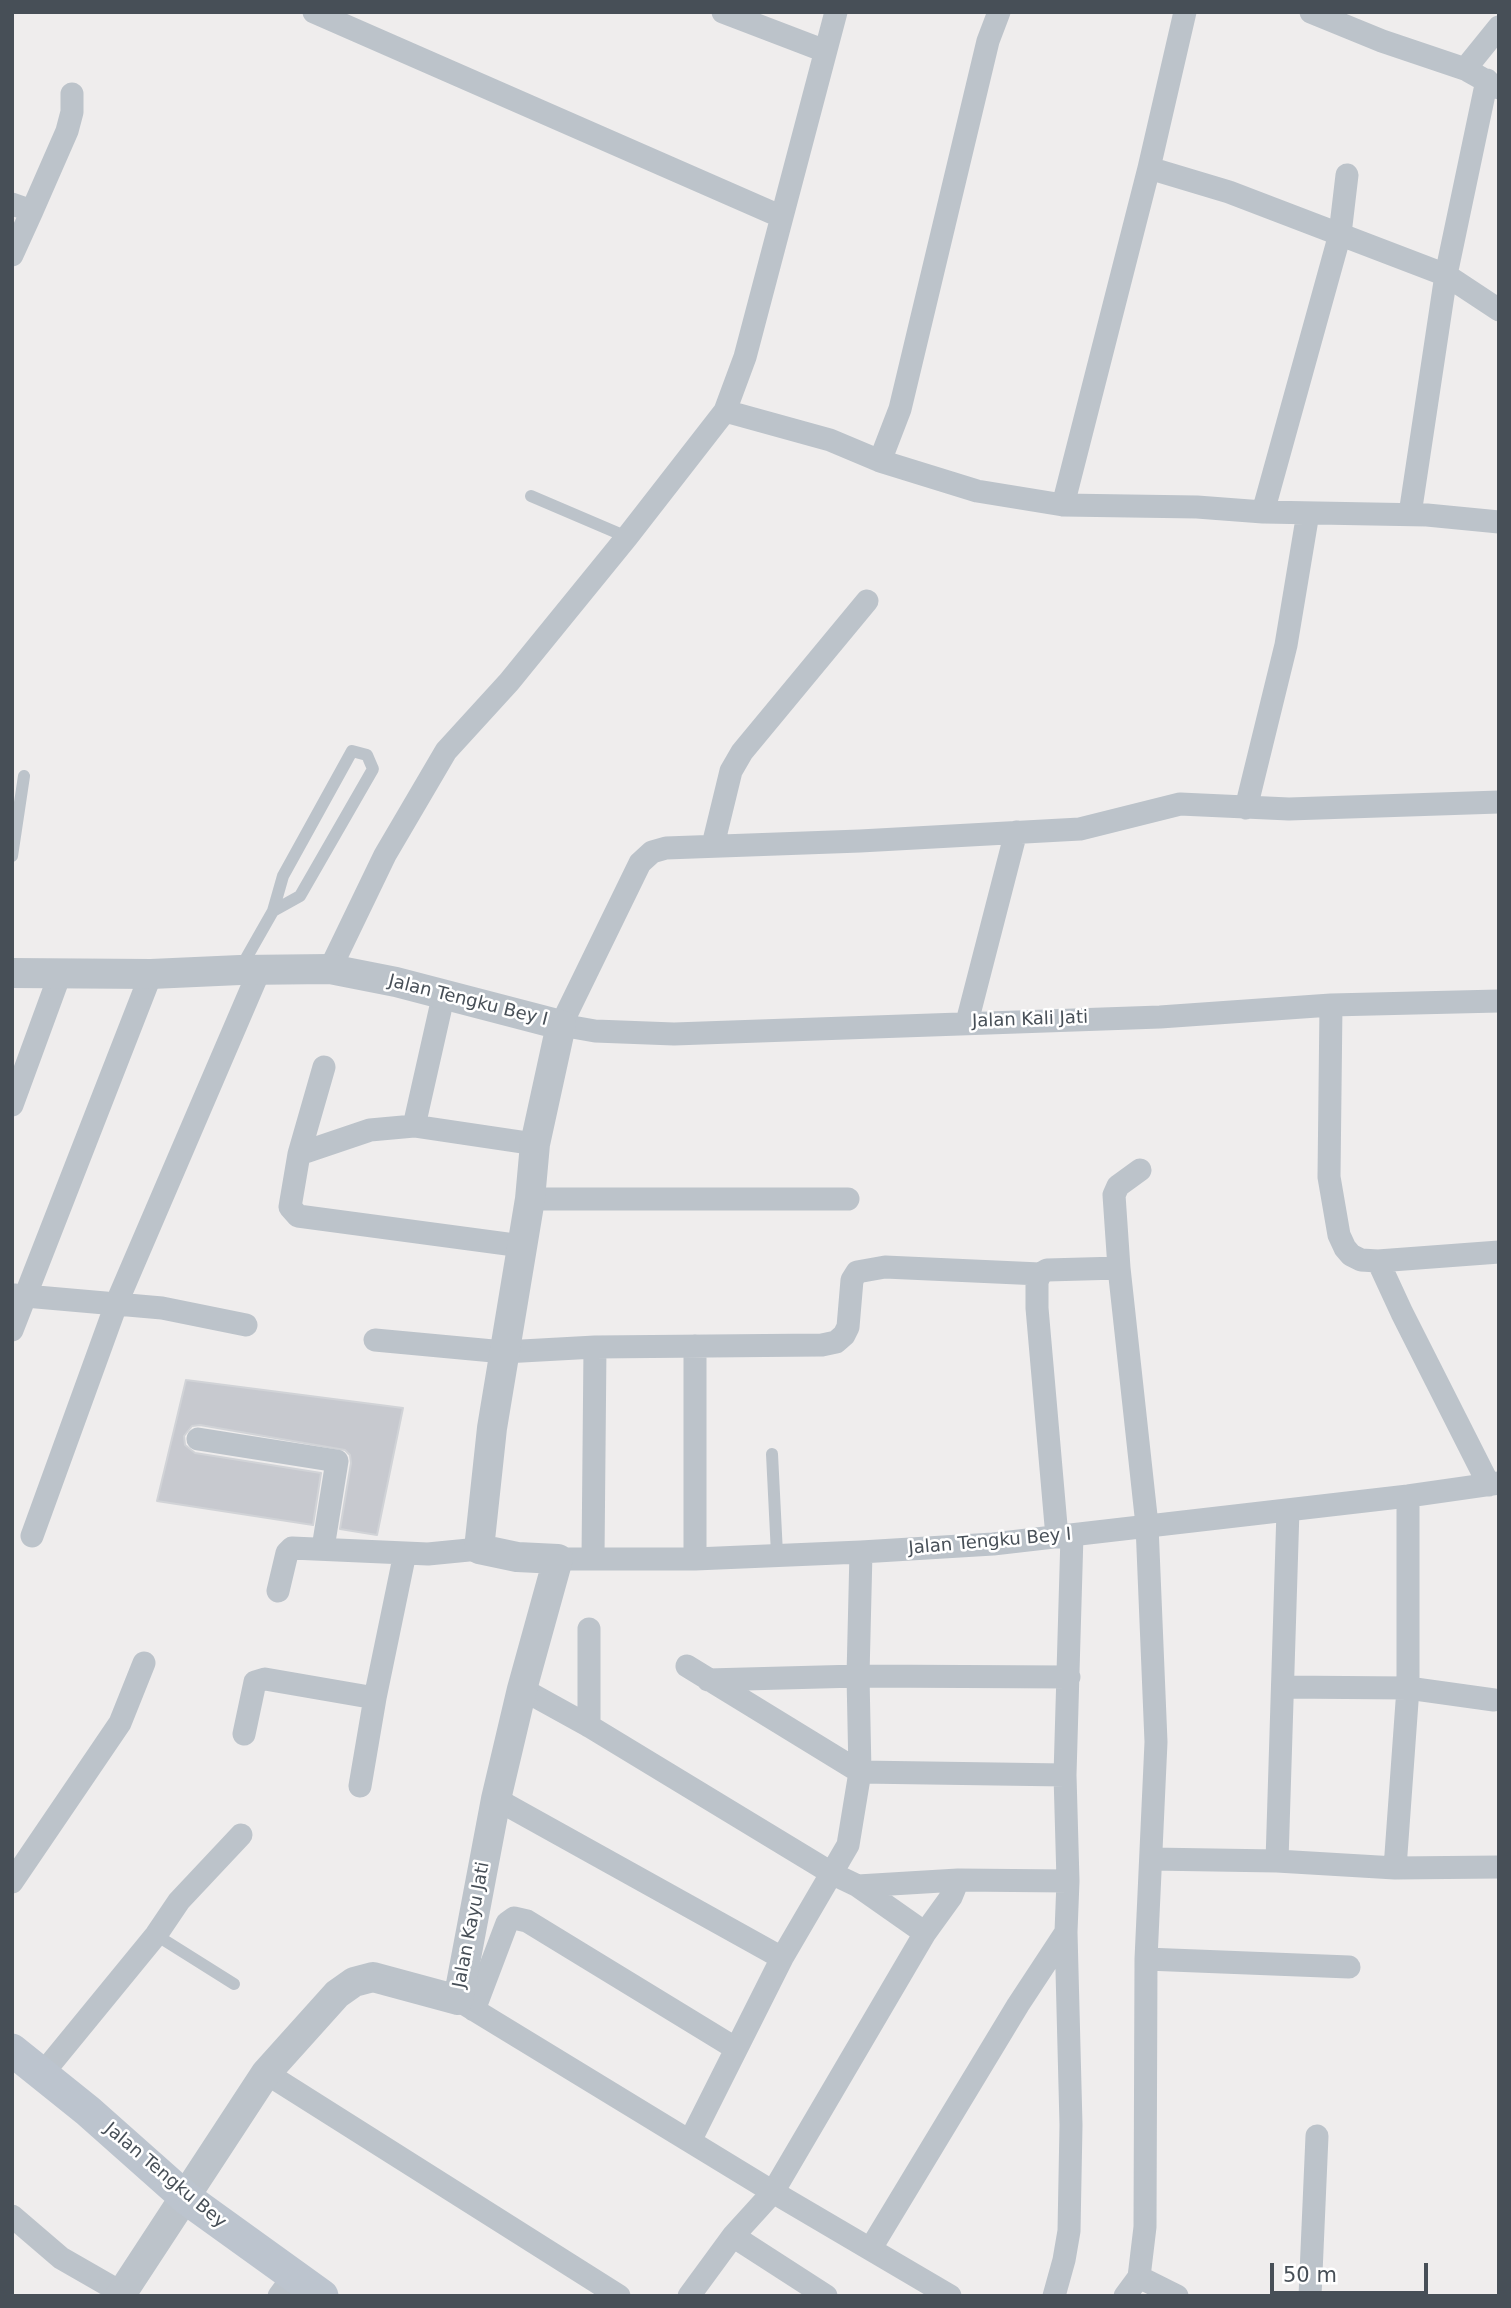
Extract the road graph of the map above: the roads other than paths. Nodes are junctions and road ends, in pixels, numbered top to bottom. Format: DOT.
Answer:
graph roads {
  1 [pos="314,12"];
  2 [pos="723,12"];
  3 [pos="836,12"];
  4 [pos="999,12"];
  5 [pos="1185,12"];
  6 [pos="1311,12"];
  7 [pos="1357,20"];
  8 [pos="1499,27"];
  9 [pos="825,51"];
  10 [pos="1465,69"];
  11 [pos="1493,84"];
  12 [pos="72,94"];
  13 [pos="1149,168"];
  14 [pos="1348,175"];
  15 [pos="22,208"];
  16 [pos="782,217"];
  17 [pos="1340,233"];
  18 [pos="12,255"];
  19 [pos="1446,275"];
  20 [pos="1499,310"];
  21 [pos="725,411"];
  22 [pos="880,461"];
  23 [pos="531,496"];
  24 [pos="1063,505"];
  25 [pos="1264,512"];
  26 [pos="1308,513"];
  27 [pos="1410,514"];
  28 [pos="1499,522"];
  29 [pos="627,537"];
  30 [pos="867,601"];
  31 [pos="24,776"];
  32 [pos="1499,802"];
  33 [pos="1246,808"];
  34 [pos="1016,832"];
  35 [pos="713,845"];
  36 [pos="12,856"];
  37 [pos="272,911"];
  38 [pos="330,969"];
  39 [pos="250,970"];
  40 [pos="12,973"];
  41 [pos="60,974"];
  42 [pos="151,974"];
  43 [pos="444,993"];
  44 [pos="1499,1002"];
  45 [pos="1331,1005"];
  46 [pos="967,1022"];
  47 [pos="561,1025"];
  48 [pos="324,1067"];
  49 [pos="12,1105"];
  50 [pos="414,1126"];
  51 [pos="535,1143"];
  52 [pos="299,1154"];
  53 [pos="1140,1170"];
  54 [pos="530,1199"];
  55 [pos="848,1199"];
  56 [pos="522,1246"];
  57 [pos="1499,1252"];
  58 [pos="1378,1261"];
  59 [pos="1119,1268"];
  60 [pos="1040,1274"];
  61 [pos="19,1295"];
  62 [pos="117,1302"];
  63 [pos="246,1325"];
  64 [pos="12,1330"];
  65 [pos="375,1340"];
  66 [pos="695,1346"];
  67 [pos="595,1347"];
  68 [pos="504,1352"];
  69 [pos="198,1439"];
  70 [pos="772,1454"];
  71 [pos="1494,1484"];
  72 [pos="1408,1496"];
  73 [pos="1288,1510"];
  74 [pos="1147,1525"];
  75 [pos="32,1536"];
  76 [pos="1064,1536"];
  77 [pos="323,1548"];
  78 [pos="479,1549"];
  79 [pos="861,1552"];
  80 [pos="405,1553"];
  81 [pos="777,1554"];
  82 [pos="593,1558"];
  83 [pos="558,1559"];
  84 [pos="695,1559"];
  85 [pos="278,1591"];
  86 [pos="589,1629"];
  87 [pos="144,1663"];
  88 [pos="687,1666"];
  89 [pos="858,1676"];
  90 [pos="1069,1677"];
  91 [pos="708,1680"];
  92 [pos="1283,1687"];
  93 [pos="1408,1688"];
  94 [pos="522,1689"];
  95 [pos="375,1698"];
  96 [pos="1494,1700"];
  97 [pos="589,1726"];
  98 [pos="244,1734"];
  99 [pos="860,1772"];
  100 [pos="1065,1775"];
  101 [pos="360,1786"];
  102 [pos="496,1800"];
  103 [pos="241,1835"];
  104 [pos="1151,1858"];
  105 [pos="1278,1861"];
  106 [pos="1499,1867"];
  107 [pos="1395,1868"];
  108 [pos="833,1874"];
  109 [pos="958,1880"];
  110 [pos="1068,1881"];
  111 [pos="12,1882"];
  112 [pos="858,1886"];
  113 [pos="1066,1932"];
  114 [pos="925,1933"];
  115 [pos="156,1935"];
  116 [pos="782,1958"];
  117 [pos="1146,1959"];
  118 [pos="1349,1967"];
  119 [pos="234,1984"];
  120 [pos="466,2005"];
  121 [pos="735,2048"];
  122 [pos="12,2050"];
  123 [pos="43,2073"];
  124 [pos="266,2073"];
  125 [pos="1317,2136"];
  126 [pos="690,2141"];
  127 [pos="773,2192"];
  128 [pos="186,2198"];
  129 [pos="15,2222"];
  130 [pos="733,2236"];
  131 [pos="871,2248"];
  132 [pos="1139,2277"];
  133 [pos="286,2286"];
  134 [pos="121,2295"];
  135 [pos="322,2296"];
  136 [pos="619,2296"];
  137 [pos="689,2296"];
  138 [pos="826,2296"];
  139 [pos="950,2296"];
  140 [pos="1054,2296"];
  141 [pos="1125,2296"];
  142 [pos="1177,2296"];
  143 [pos="1310,2296"];
  1 -- 16 [label="street"];
  2 -- 9 [label="street"];
  3 -- 9 [label="street"];
  4 -- 22 [label="street"];
  5 -- 13 [label="street"];
  6 -- 7 [label="street"];
  7 -- 10 [label="street"];
  8 -- 10 [label="street"];
  9 -- 16 [label="street"];
  10 -- 11 [label="street"];
  11 -- 19 [label="street"];
  12 -- 15 [label="street"];
  13 -- 17 [label="street"];
  13 -- 24 [label="street"];
  14 -- 17 [label="street"];
  15 -- 18 [label="street"];
  16 -- 21 [label="street"];
  17 -- 19 [label="street"];
  17 -- 25 [label="street"];
  19 -- 20 [label="street"];
  19 -- 27 [label="street"];
  21 -- 22 [label="street"];
  21 -- 29 [label="street"];
  22 -- 24 [label="street"];
  23 -- 29 [label="lane"];
  24 -- 25 [label="street"];
  25 -- 26 [label="street"];
  26 -- 27 [label="street"];
  26 -- 33 [label="street"];
  27 -- 28 [label="street"];
  29 -- 38 [label="street"];
  30 -- 35 [label="street"];
  31 -- 36 [label="lane"];
  32 -- 33 [label="street"];
  33 -- 34 [label="street"];
  34 -- 35 [label="street"];
  34 -- 46 [label="street"];
  35 -- 47 [label="street"];
  37 -- 37 [label="lane"];
  37 -- 39 [label="lane"];
  38 -- 39 [label="street, Jalan Tengku Bey I"];
  38 -- 43 [label="street, Jalan Tengku Bey I"];
  39 -- 42 [label="street, Jalan Tengku Bey I"];
  39 -- 62 [label="street"];
  40 -- 41 [label="street, Jalan Tengku Bey I"];
  41 -- 42 [label="street, Jalan Tengku Bey I"];
  41 -- 49 [label="street"];
  42 -- 61 [label="street"];
  43 -- 47 [label="street, Jalan Tengku Bey I"];
  43 -- 50 [label="street"];
  44 -- 45 [label="street, Jalan Kali Jati"];
  45 -- 46 [label="street, Jalan Kali Jati"];
  45 -- 58 [label="street"];
  46 -- 47 [label="street, Jalan Kali Jati"];
  47 -- 51 [label="street, Jalan Tengku Bey I"];
  48 -- 52 [label="street"];
  50 -- 51 [label="street"];
  50 -- 52 [label="street"];
  51 -- 54 [label="street, Jalan Tengku Bey I"];
  52 -- 56 [label="street"];
  53 -- 59 [label="street"];
  54 -- 55 [label="street"];
  54 -- 56 [label="street, Jalan Tengku Bey I"];
  56 -- 68 [label="street, Jalan Tengku Bey I"];
  57 -- 58 [label="street"];
  58 -- 71 [label="street"];
  59 -- 60 [label="street"];
  59 -- 74 [label="street"];
  60 -- 66 [label="street"];
  60 -- 76 [label="street"];
  61 -- 62 [label="street"];
  61 -- 64 [label="street"];
  62 -- 63 [label="street"];
  62 -- 75 [label="street"];
  65 -- 68 [label="street"];
  66 -- 67 [label="street"];
  66 -- 84 [label="street"];
  67 -- 68 [label="street"];
  67 -- 82 [label="street"];
  68 -- 78 [label="street, Jalan Tengku Bey I"];
  69 -- 77 [label="street"];
  70 -- 81 [label="lane"];
  71 -- 72 [label="street, Jalan Tengku Bey I"];
  72 -- 73 [label="street, Jalan Tengku Bey I"];
  72 -- 93 [label="street"];
  73 -- 74 [label="street, Jalan Tengku Bey I"];
  73 -- 92 [label="street"];
  74 -- 76 [label="street, Jalan Tengku Bey I"];
  74 -- 104 [label="street"];
  76 -- 79 [label="street, Jalan Tengku Bey I"];
  76 -- 90 [label="street"];
  77 -- 80 [label="street, Jalan Tengku Bey I"];
  77 -- 85 [label="street, Jalan Tengku Bey I"];
  78 -- 80 [label="street, Jalan Tengku Bey I"];
  78 -- 83 [label="street, Jalan Tengku Bey I"];
  79 -- 81 [label="street, Jalan Tengku Bey I"];
  79 -- 89 [label="street"];
  80 -- 95 [label="street"];
  81 -- 84 [label="street, Jalan Tengku Bey I"];
  82 -- 83 [label="street, Jalan Tengku Bey I"];
  82 -- 84 [label="street, Jalan Tengku Bey I"];
  83 -- 94 [label="street, Jalan Kayu Jati"];
  86 -- 97 [label="street"];
  87 -- 111 [label="street"];
  88 -- 91 [label="street"];
  89 -- 90 [label="street"];
  89 -- 91 [label="street"];
  89 -- 99 [label="street"];
  90 -- 100 [label="street"];
  91 -- 99 [label="street"];
  92 -- 93 [label="street"];
  92 -- 105 [label="street"];
  93 -- 96 [label="street"];
  93 -- 107 [label="street"];
  94 -- 97 [label="street"];
  94 -- 102 [label="street, Jalan Kayu Jati"];
  95 -- 98 [label="street"];
  95 -- 101 [label="street"];
  97 -- 108 [label="street"];
  99 -- 100 [label="street"];
  99 -- 108 [label="street"];
  100 -- 110 [label="street"];
  102 -- 116 [label="street"];
  102 -- 120 [label="street, Jalan Kayu Jati"];
  103 -- 115 [label="street"];
  104 -- 105 [label="street"];
  104 -- 117 [label="street"];
  105 -- 107 [label="street"];
  106 -- 107 [label="street"];
  108 -- 112 [label="street"];
  108 -- 116 [label="street"];
  109 -- 110 [label="street"];
  109 -- 112 [label="street"];
  109 -- 114 [label="street"];
  110 -- 113 [label="street"];
  112 -- 114 [label="street"];
  113 -- 131 [label="street"];
  113 -- 140 [label="street"];
  114 -- 127 [label="street"];
  115 -- 119 [label="lane"];
  115 -- 123 [label="street"];
  116 -- 121 [label="street"];
  117 -- 118 [label="street"];
  117 -- 132 [label="street"];
  120 -- 121 [label="street"];
  120 -- 124 [label="street, Jalan Kayu Jati"];
  120 -- 126 [label="street"];
  121 -- 126 [label="street"];
  122 -- 123 [label="main road, Jalan Tengku Bey"];
  123 -- 128 [label="main road, Jalan Tengku Bey"];
  124 -- 128 [label="street, Jalan Kayu Jati"];
  124 -- 136 [label="street"];
  125 -- 143 [label="street"];
  126 -- 127 [label="street"];
  127 -- 130 [label="street"];
  127 -- 131 [label="street"];
  128 -- 133 [label="main road, Jalan Tengku Bey"];
  128 -- 134 [label="street, Jalan Kayu Jati"];
  129 -- 134 [label="street"];
  130 -- 137 [label="street"];
  130 -- 138 [label="street"];
  131 -- 139 [label="street"];
  132 -- 141 [label="street"];
  132 -- 142 [label="street"];
  133 -- 135 [label="main road, Jalan Tengku Bey"];
}
